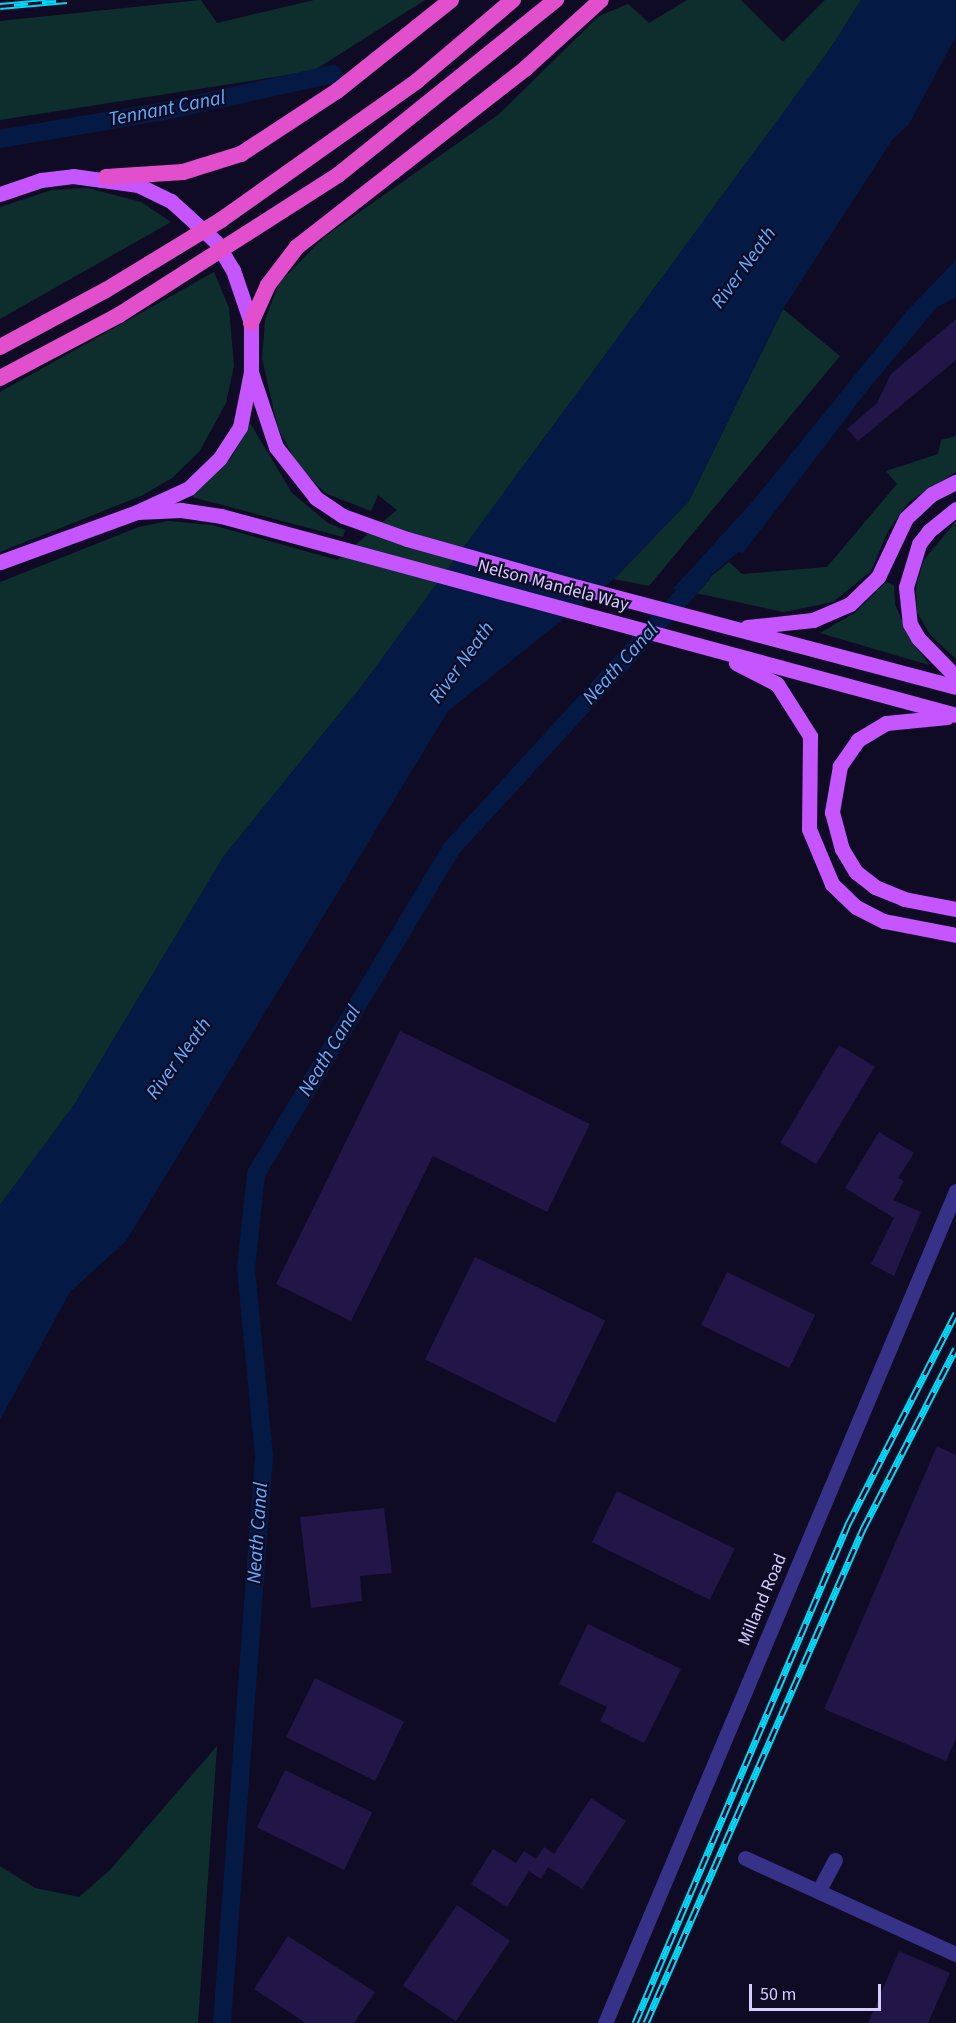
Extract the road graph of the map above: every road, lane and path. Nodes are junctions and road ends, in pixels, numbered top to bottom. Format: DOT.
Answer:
graph roads {
  1 [pos="451,0"];
  2 [pos="513,0"];
  3 [pos="556,0"];
  4 [pos="601,0"];
  5 [pos="106,177"];
  6 [pos="0,194"];
  7 [pos="251,323"];
  8 [pos="0,346"];
  9 [pos="251,372"];
  10 [pos="0,378"];
  11 [pos="956,482"];
  12 [pos="956,509"];
  13 [pos="137,512"];
  14 [pos="0,562"];
  15 [pos="738,628"];
  16 [pos="700,646"];
  17 [pos="956,677"];
  18 [pos="956,687"];
  19 [pos="956,716"];
  20 [pos="956,909"];
  21 [pos="956,935"];
  22 [pos="956,1191"];
  23 [pos="745,1858"];
  24 [pos="835,1860"];
  25 [pos="819,1890"];
  26 [pos="956,1954"];
  27 [pos="605,2023"];
  1 -- 5 [label="highway"];
  2 -- 8 [label="highway, bridge"];
  3 -- 10 [label="highway, bridge"];
  4 -- 7 [label="highway"];
  5 -- 6 [label="main road"];
  5 -- 7 [label="main road"];
  7 -- 9 [label="main road"];
  9 -- 13 [label="main road"];
  9 -- 15 [label="main road, Nelson Mandela Way"];
  11 -- 15 [label="main road"];
  12 -- 17 [label="main road"];
  13 -- 14 [label="main road"];
  13 -- 16 [label="main road, Nelson Mandela Way"];
  15 -- 18 [label="main road, Nelson Mandela Way"];
  16 -- 19 [label="main road, Nelson Mandela Way"];
  16 -- 21 [label="main road"];
  19 -- 20 [label="main road"];
  22 -- 27 [label="street, Milland Road"];
  23 -- 25 [label="street"];
  24 -- 25 [label="street"];
  25 -- 26 [label="street"];
}
